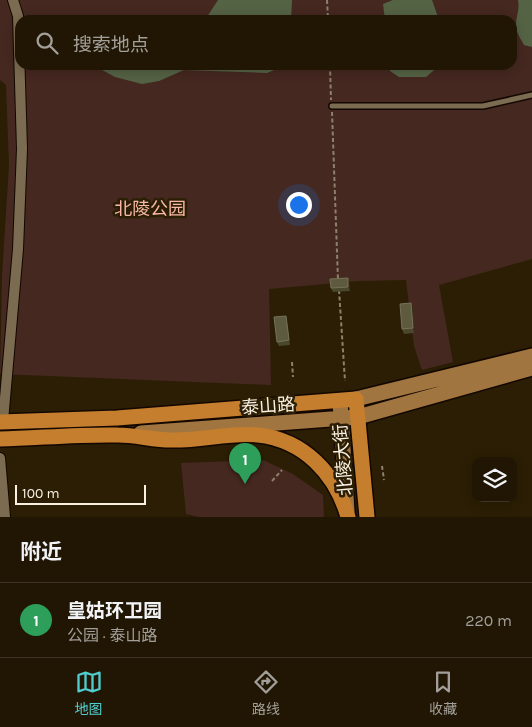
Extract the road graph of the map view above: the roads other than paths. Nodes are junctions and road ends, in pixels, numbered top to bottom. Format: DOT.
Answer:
graph roads {
  1 [pos="13,0"];
  2 [pos="18,15"];
  3 [pos="20,70"];
  4 [pos="532,94"];
  5 [pos="332,106"];
  6 [pos="532,356"];
  7 [pos="532,368"];
  8 [pos="356,399"];
  9 [pos="340,401"];
  10 [pos="358,417"];
  11 [pos="341,419"];
  12 [pos="2,422"];
  13 [pos="119,435"];
  14 [pos="0,439"];
  15 [pos="0,458"];
  16 [pos="5,517"];
  17 [pos="348,517"];
  18 [pos="367,517"];
  1 -- 2 [label="street"];
  3 -- 12 [label="street"];
  4 -- 5 [label="lane"];
  6 -- 8 [label="main road, 泰山路"];
  7 -- 10 [label="main road, 泰山路"];
  8 -- 9 [label="main road, 泰山路"];
  8 -- 10 [label="main road, 北陵大街"];
  9 -- 11 [label="main road, 北陵大街"];
  9 -- 12 [label="main road, 泰山路"];
  10 -- 11 [label="main road, 泰山路"];
  10 -- 18 [label="main road, 北陵大街"];
  11 -- 13 [label="main road, 泰山路"];
  11 -- 17 [label="main road, 北陵大街"];
  13 -- 14 [label="main road, 泰山路"];
  13 -- 17 [label="main road"];
  15 -- 16 [label="street"];
}
